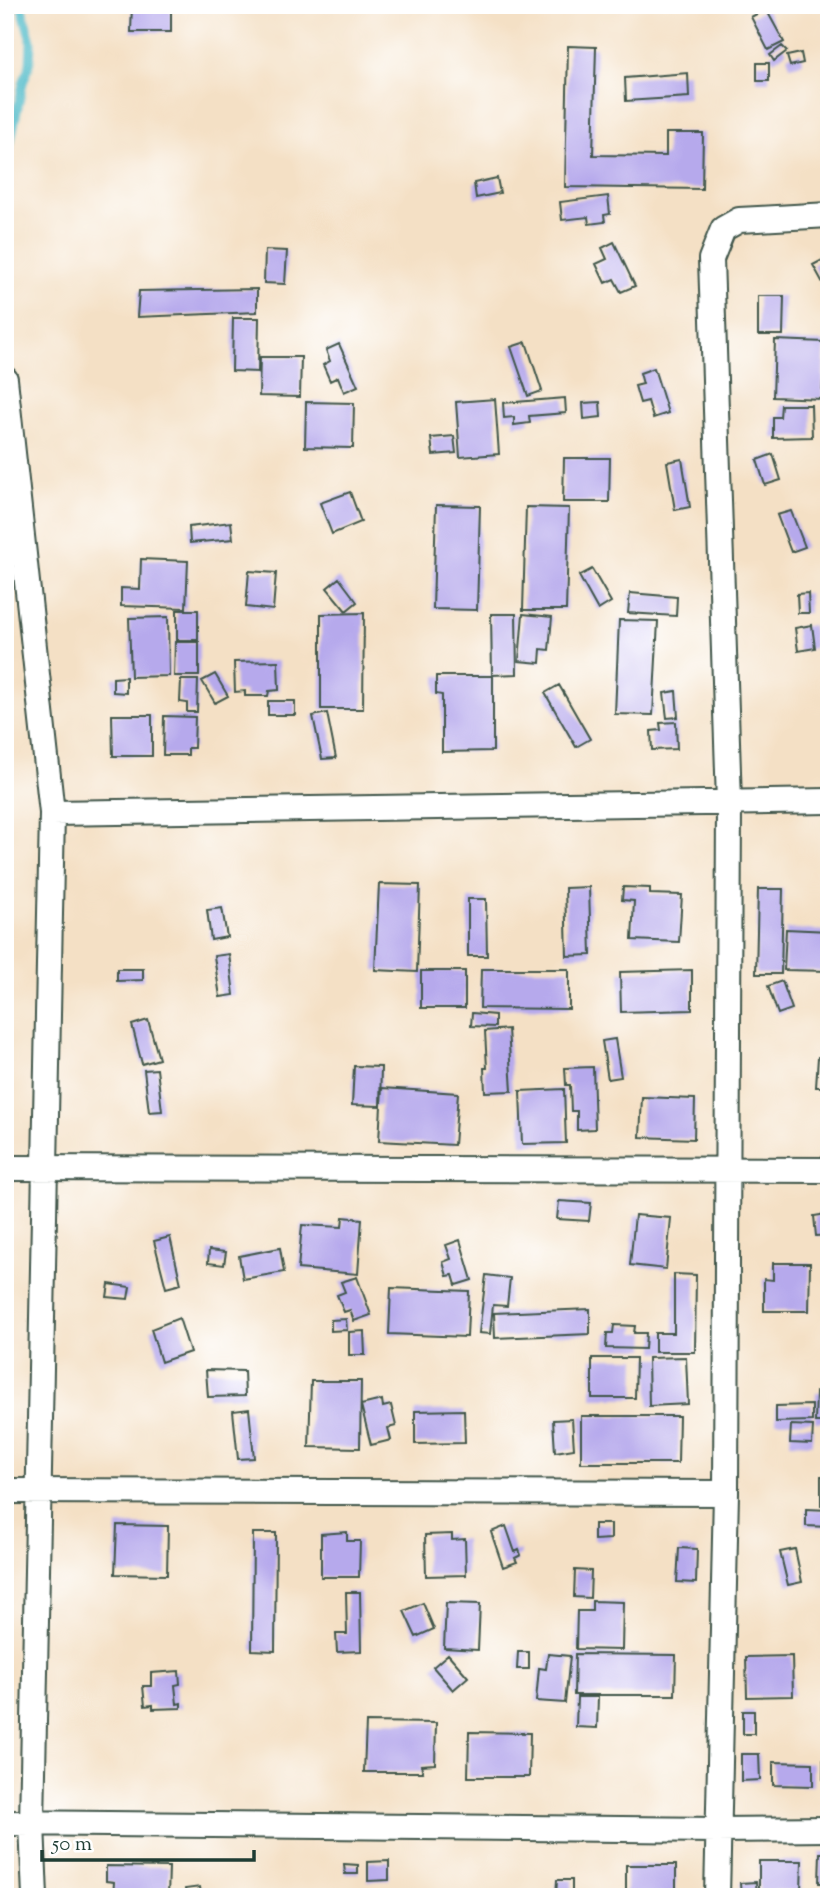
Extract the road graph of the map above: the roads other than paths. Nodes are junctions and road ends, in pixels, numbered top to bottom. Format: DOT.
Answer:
graph roads {
  1 [pos="829,215"];
  2 [pos="5,379"];
  3 [pos="829,801"];
  4 [pos="729,802"];
  5 [pos="52,813"];
  6 [pos="5,1168"];
  7 [pos="46,1168"];
  8 [pos="726,1170"];
  9 [pos="829,1170"];
  10 [pos="40,1490"];
  11 [pos="5,1491"];
  12 [pos="726,1493"];
  13 [pos="5,1822"];
  14 [pos="32,1823"];
  15 [pos="829,1829"];
  16 [pos="718,1830"];
  17 [pos="35,1897"];
  18 [pos="717,1897"];
  1 -- 4 [label="street"];
  2 -- 5 [label="street"];
  3 -- 4 [label="street"];
  4 -- 5 [label="street"];
  4 -- 8 [label="street"];
  5 -- 7 [label="street"];
  6 -- 7 [label="street"];
  7 -- 8 [label="street"];
  7 -- 10 [label="street"];
  8 -- 9 [label="street"];
  8 -- 12 [label="street"];
  10 -- 11 [label="street"];
  10 -- 12 [label="street"];
  10 -- 14 [label="street"];
  12 -- 16 [label="street"];
  13 -- 14 [label="street"];
  14 -- 16 [label="street"];
  14 -- 17 [label="street"];
  15 -- 16 [label="street"];
  16 -- 18 [label="street"];
}
